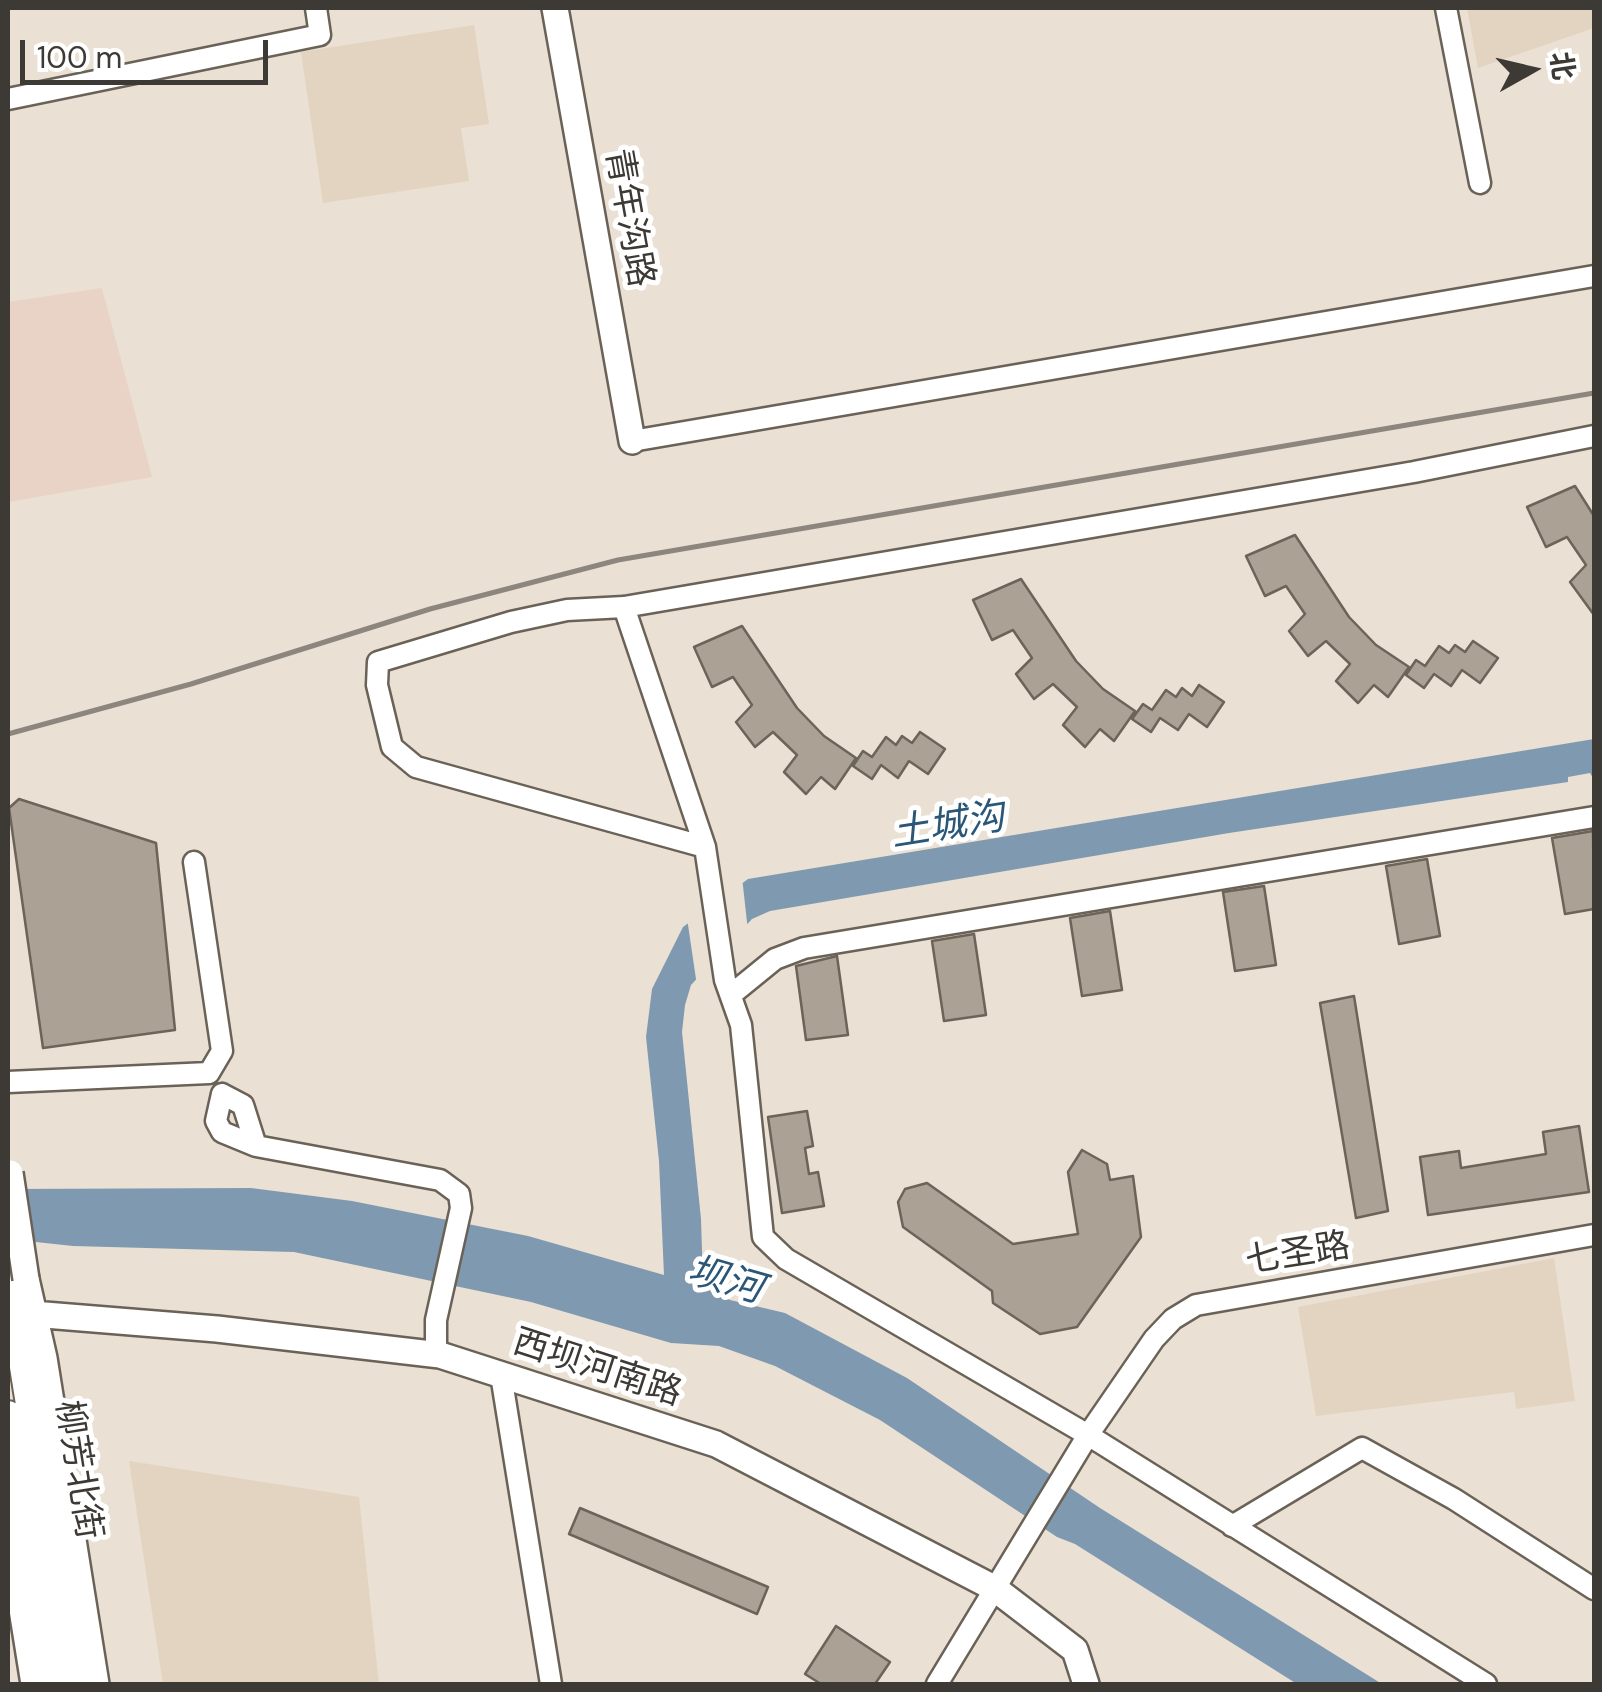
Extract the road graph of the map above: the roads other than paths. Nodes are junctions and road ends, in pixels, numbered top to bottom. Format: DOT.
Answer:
graph roads {
  1 [pos="316,8"];
  2 [pos="555,8"];
  3 [pos="1446,8"];
  4 [pos="8,99"];
  5 [pos="1480,182"];
  6 [pos="1594,276"];
  7 [pos="1594,436"];
  8 [pos="632,441"];
  9 [pos="624,608"];
  10 [pos="1594,816"];
  11 [pos="704,847"];
  12 [pos="194,862"];
  13 [pos="729,987"];
  14 [pos="208,1073"];
  15 [pos="8,1082"];
  16 [pos="9,1164"];
  17 [pos="1594,1235"];
  18 [pos="14,1275"];
  19 [pos="18,1313"];
  20 [pos="436,1354"];
  21 [pos="501,1375"];
  22 [pos="8,1415"];
  23 [pos="1084,1442"];
  24 [pos="8,1522"];
  25 [pos="1232,1526"];
  26 [pos="994,1588"];
  27 [pos="1594,1589"];
  28 [pos="26,1635"];
  29 [pos="34,1684"];
  30 [pos="54,1684"];
  31 [pos="75,1684"];
  32 [pos="96,1684"];
  33 [pos="551,1684"];
  34 [pos="937,1684"];
  35 [pos="1086,1684"];
  36 [pos="1486,1684"];
  1 -- 4 [label="street"];
  2 -- 8 [label="street, 青年沟路"];
  3 -- 5 [label="street"];
  6 -- 8 [label="street"];
  7 -- 9 [label="street"];
  9 -- 11 [label="street"];
  9 -- 11 [label="street"];
  10 -- 13 [label="street"];
  11 -- 13 [label="street"];
  12 -- 14 [label="street"];
  13 -- 23 [label="street"];
  14 -- 15 [label="street"];
  14 -- 20 [label="street"];
  16 -- 18 [label="street, bridge"];
  17 -- 23 [label="street, 七圣路"];
  18 -- 19 [label="main road, 柳芳北街"];
  19 -- 20 [label="street, 西坝河南路"];
  19 -- 31 [label="main road, 柳芳北街"];
  19 -- 32 [label="street"];
  20 -- 21 [label="street, 西坝河南路"];
  21 -- 26 [label="street, 西坝河南路"];
  21 -- 33 [label="street"];
  22 -- 28 [label="main road, 柳芳北街"];
  23 -- 25 [label="street"];
  23 -- 26 [label="street, 七圣路"];
  24 -- 28 [label="street"];
  25 -- 27 [label="street"];
  25 -- 36 [label="street"];
  26 -- 34 [label="street, 七圣路"];
  26 -- 35 [label="street, 西坝河南路"];
  28 -- 29 [label="street"];
  28 -- 30 [label="main road, 柳芳北街"];
}
